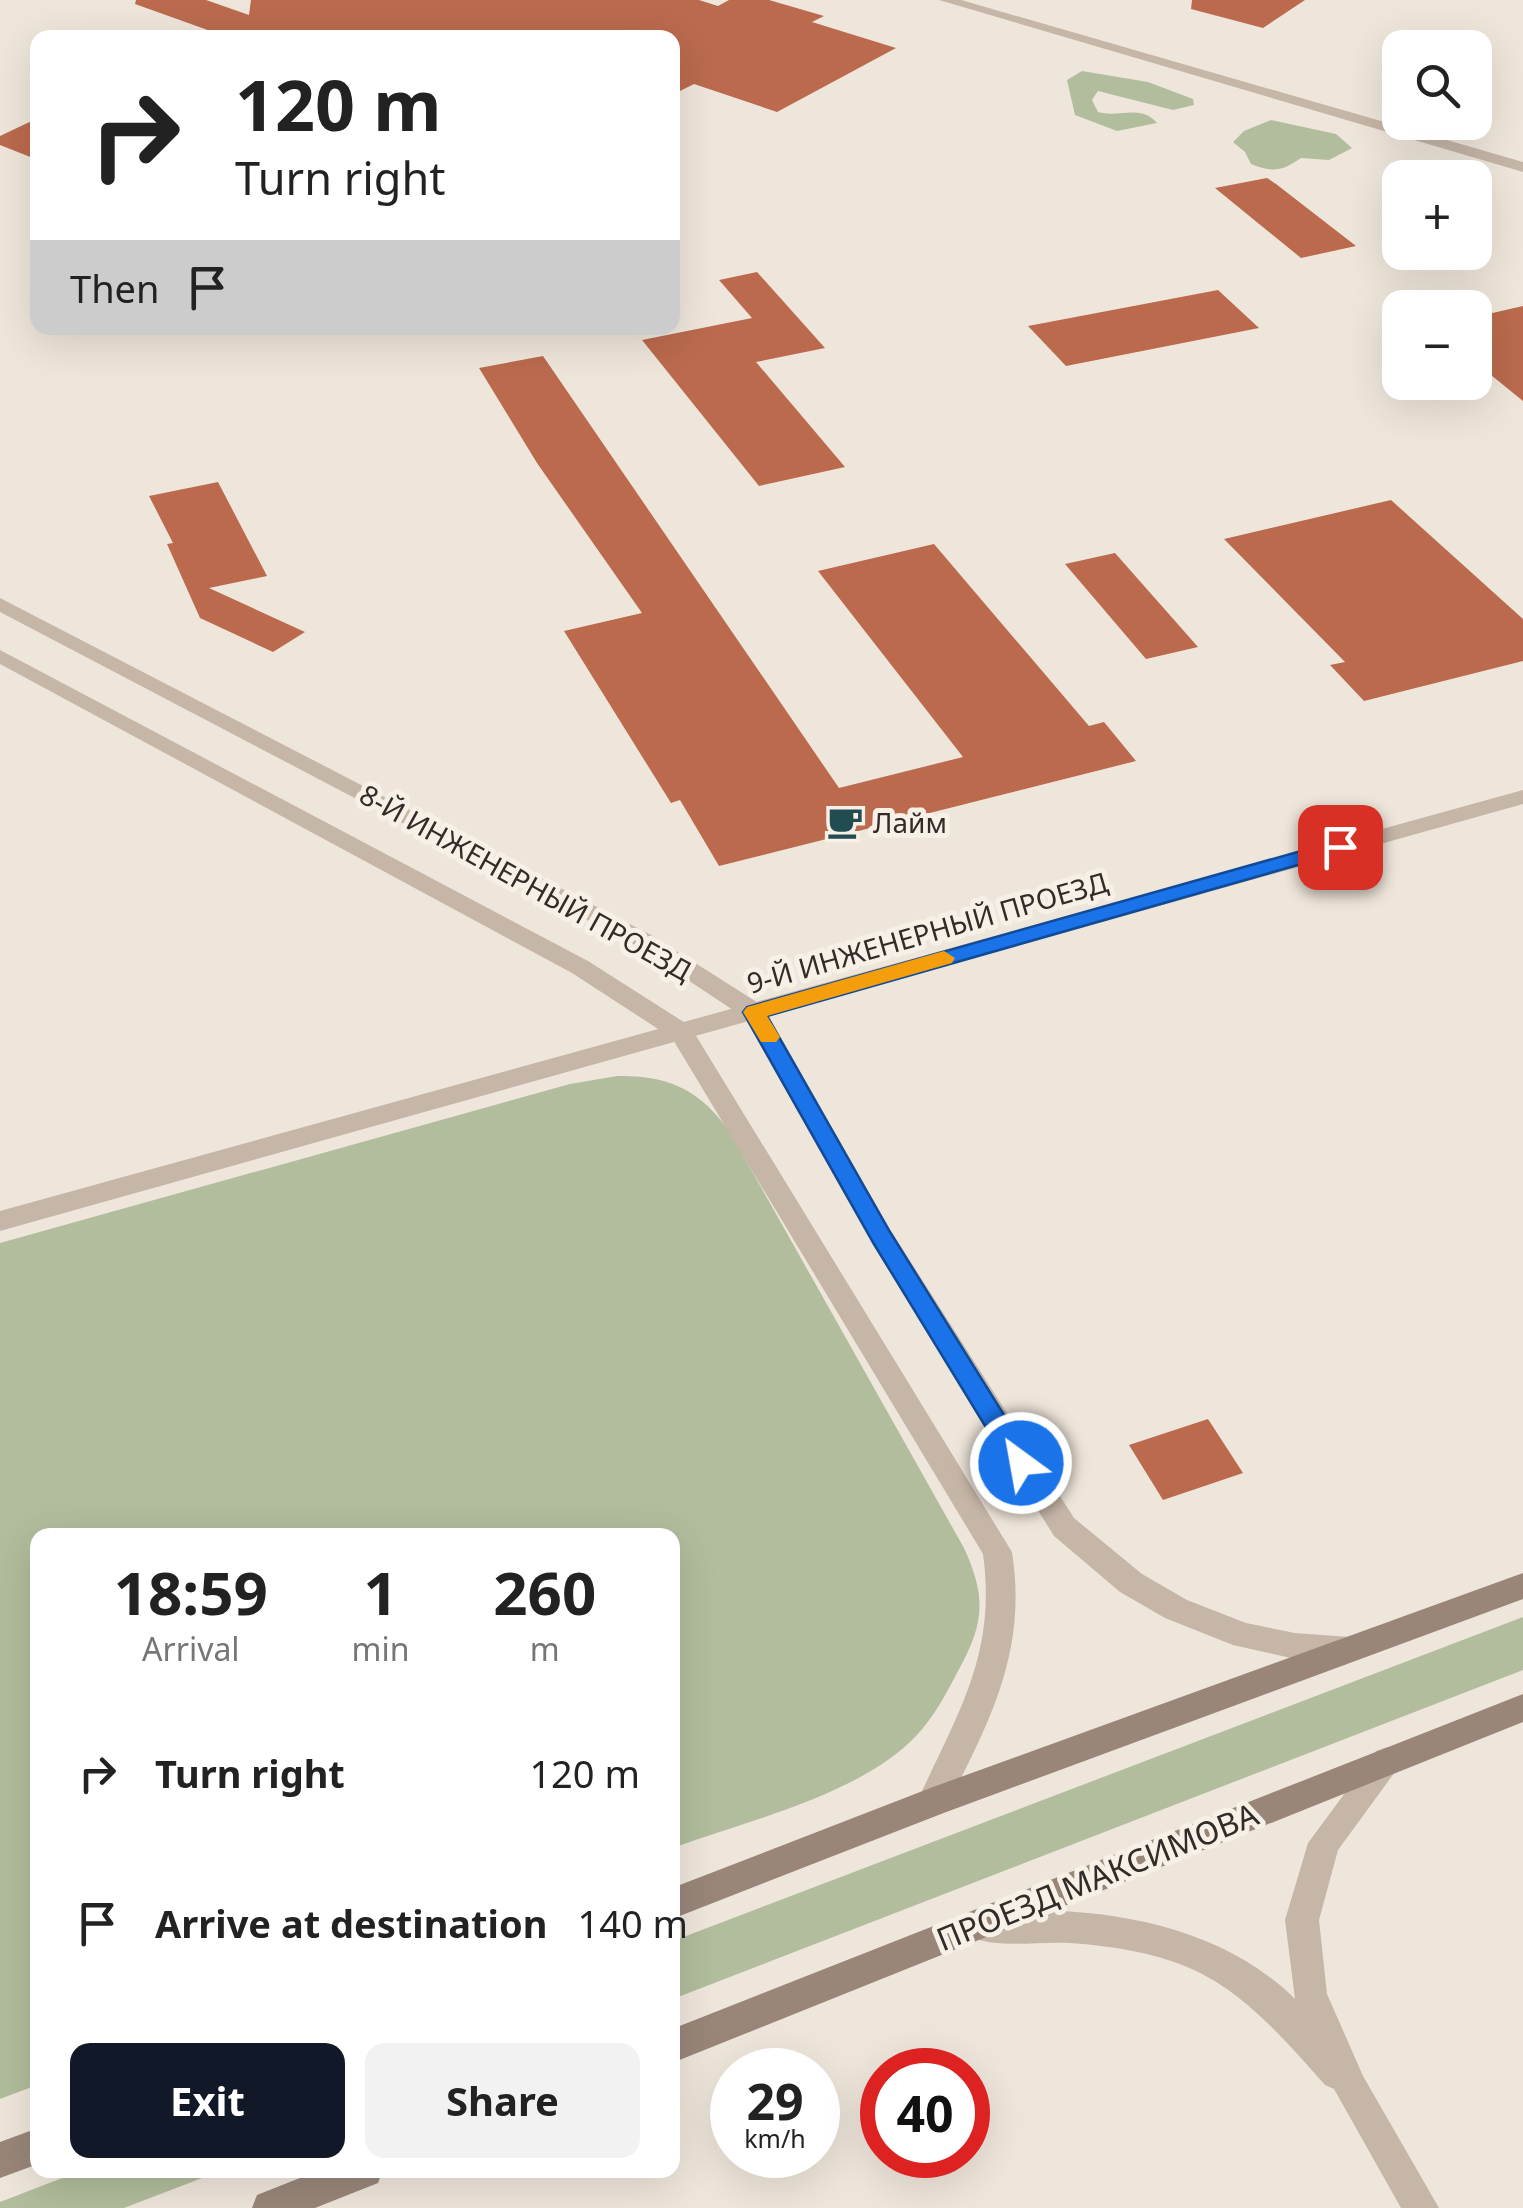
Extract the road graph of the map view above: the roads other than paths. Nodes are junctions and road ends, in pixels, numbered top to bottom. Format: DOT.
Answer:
graph roads {
  1 [pos="946,0"];
  2 [pos="1523,167"];
  3 [pos="0,604"];
  4 [pos="0,656"];
  5 [pos="1523,797"];
  6 [pos="754,1012"];
  7 [pos="682,1032"];
  8 [pos="0,1221"];
  9 [pos="1523,1586"];
  10 [pos="1362,1648"];
  11 [pos="1523,1708"];
  12 [pos="1387,1760"];
  13 [pos="932,1802"];
  14 [pos="680,1901"];
  15 [pos="973,1926"];
  16 [pos="680,2043"];
  17 [pos="1351,2088"];
  18 [pos="30,2149"];
  19 [pos="0,2160"];
  20 [pos="345,2178"];
  21 [pos="270,2208"];
  22 [pos="1421,2208"];
  1 -- 2 [label="street"];
  3 -- 6 [label="street, 8-Й ИНЖЕНЕРНЫЙ ПРОЕЗД"];
  4 -- 7 [label="street, 8-Й ИНЖЕНЕРНЫЙ ПРОЕЗД"];
  5 -- 6 [label="street, 9-Й ИНЖЕНЕРНЫЙ ПРОЕЗД"];
  6 -- 7 [label="street, 9-Й ИНЖЕНЕРНЫЙ ПРОЕЗД"];
  6 -- 10 [label="street, 8-Й ИНЖЕНЕРНЫЙ ПРОЕЗД"];
  7 -- 8 [label="street, 9-Й ИНЖЕНЕРНЫЙ ПРОЕЗД"];
  7 -- 13 [label="street, 8-Й ИНЖЕНЕРНЫЙ ПРОЕЗД"];
  9 -- 10 [label="main road"];
  10 -- 13 [label="main road"];
  11 -- 12 [label="main road, ПРОЕЗД МАКСИМОВА"];
  12 -- 15 [label="main road, ПРОЕЗД МАКСИМОВА"];
  12 -- 17 [label="street"];
  13 -- 14 [label="main road"];
  15 -- 16 [label="main road, ПРОЕЗД МАКСИМОВА"];
  15 -- 17 [label="street"];
  17 -- 22 [label="street"];
  18 -- 19 [label="main road"];
  20 -- 21 [label="main road"];
}
